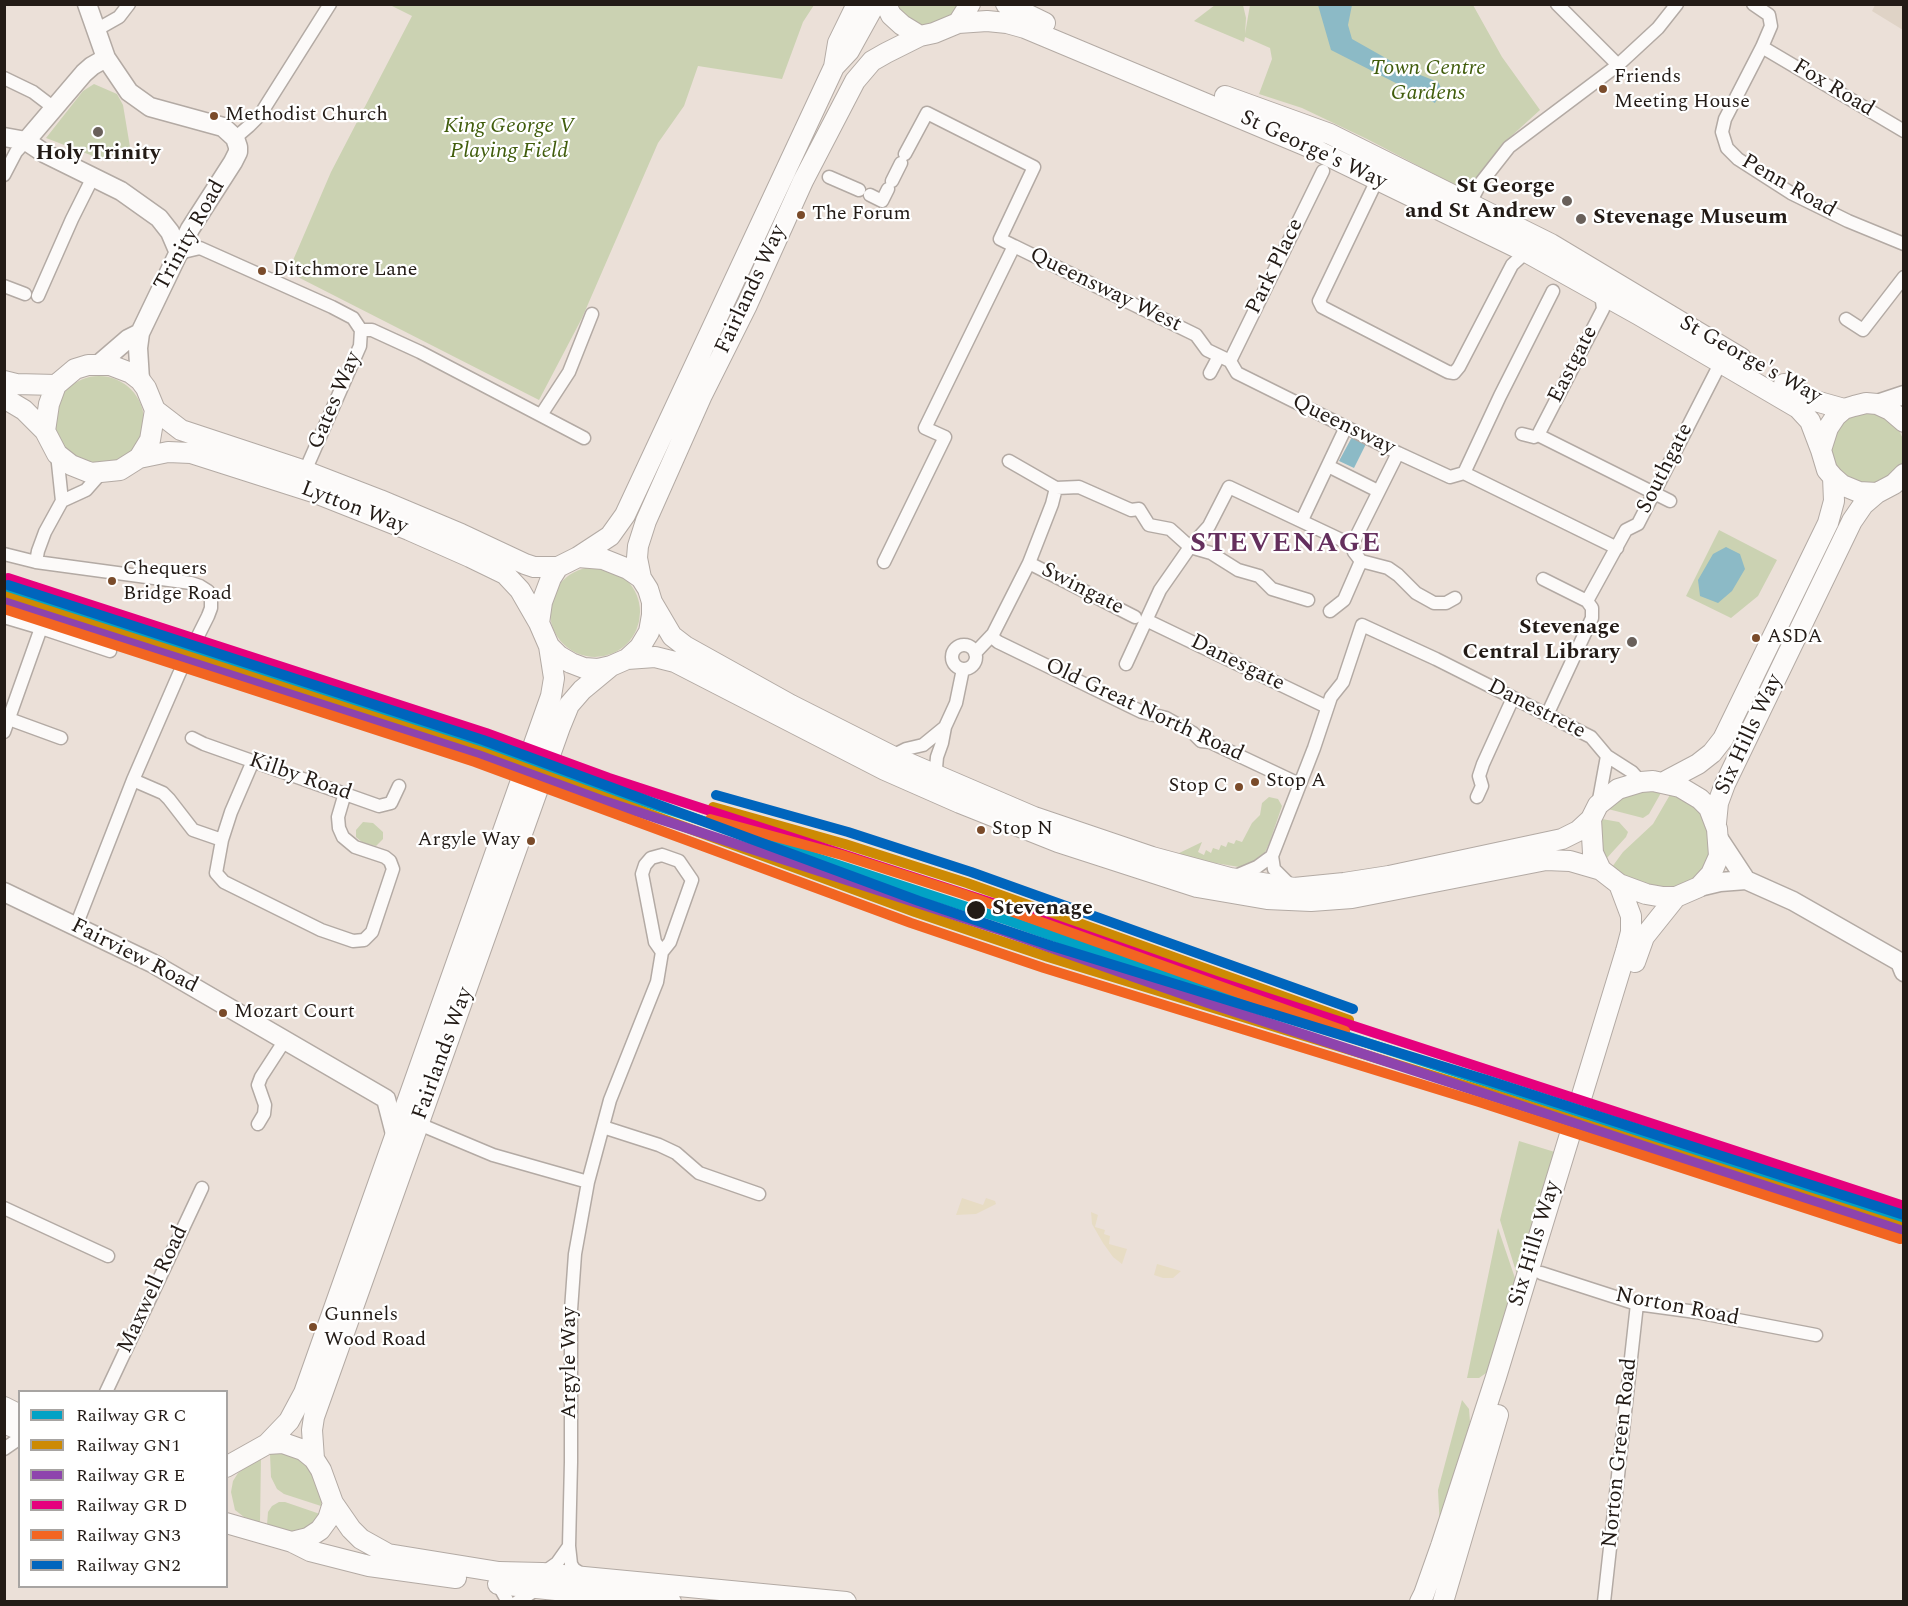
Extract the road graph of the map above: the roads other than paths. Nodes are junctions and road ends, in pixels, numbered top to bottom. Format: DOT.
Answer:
graph roads {
  1 [pos="87,4"];
  2 [pos="129,4"];
  3 [pos="330,4"];
  4 [pos="857,4"];
  5 [pos="875,4"];
  6 [pos="886,4"];
  7 [pos="970,4"];
  8 [pos="1006,4"];
  9 [pos="1557,4"];
  10 [pos="1677,4"];
  11 [pos="1753,4"];
  12 [pos="958,23"];
  13 [pos="96,30"];
  14 [pos="920,36"];
  15 [pos="1762,47"];
  16 [pos="106,58"];
  17 [pos="1618,65"];
  18 [pos="834,67"];
  19 [pos="4,78"];
  20 [pos="54,108"];
  21 [pos="1904,131"];
  22 [pos="4,137"];
  23 [pos="235,138"];
  24 [pos="26,141"];
  25 [pos="1322,172"];
  26 [pos="4,175"];
  27 [pos="93,177"];
  28 [pos="829,177"];
  29 [pos="1377,180"];
  30 [pos="1470,204"];
  31 [pos="190,230"];
  32 [pos="1904,244"];
  33 [pos="1014,246"];
  34 [pos="200,248"];
  35 [pos="1526,252"];
  36 [pos="179,253"];
  37 [pos="1904,277"];
  38 [pos="4,286"];
  39 [pos="1554,291"];
  40 [pos="1601,293"];
  41 [pos="592,314"];
  42 [pos="1846,319"];
  43 [pos="360,330"];
  44 [pos="140,333"];
  45 [pos="1196,336"];
  46 [pos="1224,358"];
  47 [pos="1721,362"];
  48 [pos="99,364"];
  49 [pos="1210,373"];
  50 [pos="140,380"];
  51 [pos="4,381"];
  52 [pos="57,385"];
  53 [pos="1904,395"];
  54 [pos="4,398"];
  55 [pos="1877,404"];
  56 [pos="1844,409"];
  57 [pos="155,410"];
  58 [pos="541,415"];
  59 [pos="1904,422"];
  60 [pos="1346,427"];
  61 [pos="45,431"];
  62 [pos="1522,434"];
  63 [pos="1538,435"];
  64 [pos="584,438"];
  65 [pos="1821,450"];
  66 [pos="1398,453"];
  67 [pos="57,454"];
  68 [pos="139,458"];
  69 [pos="1010,461"];
  70 [pos="1328,466"];
  71 [pos="305,471"];
  72 [pos="1464,472"];
  73 [pos="101,473"];
  74 [pos="1833,477"];
  75 [pos="1894,484"];
  76 [pos="1056,488"];
  77 [pos="1378,491"];
  78 [pos="1654,493"];
  79 [pos="62,501"];
  80 [pos="1670,501"];
  81 [pos="1302,520"];
  82 [pos="1352,545"];
  83 [pos="1190,547"];
  84 [pos="1617,548"];
  85 [pos="4,554"];
  86 [pos="578,557"];
  87 [pos="1361,561"];
  88 [pos="36,562"];
  89 [pos="884,562"];
  90 [pos="1029,563"];
  91 [pos="558,567"];
  92 [pos="641,578"];
  93 [pos="1544,579"];
  94 [pos="1455,598"];
  95 [pos="1308,600"];
  96 [pos="1587,601"];
  97 [pos="652,602"];
  98 [pos="1330,611"];
  99 [pos="4,617"];
  100 [pos="1140,618"];
  101 [pos="539,623"];
  102 [pos="41,628"];
  103 [pos="991,636"];
  104 [pos="549,646"];
  105 [pos="110,651"];
  106 [pos="975,653"];
  107 [pos="619,663"];
  108 [pos="1125,664"];
  109 [pos="963,669"];
  110 [pos="1512,698"];
  111 [pos="1327,707"];
  112 [pos="1547,715"];
  113 [pos="9,719"];
  114 [pos="945,727"];
  115 [pos="4,732"];
  116 [pos="61,738"];
  117 [pos="192,738"];
  118 [pos="892,756"];
  119 [pos="1606,756"];
  120 [pos="253,761"];
  121 [pos="940,777"];
  122 [pos="133,780"];
  123 [pos="1641,782"];
  124 [pos="1664,782"];
  125 [pos="1299,784"];
  126 [pos="399,786"];
  127 [pos="345,793"];
  128 [pos="1477,797"];
  129 [pos="1594,812"];
  130 [pos="1718,831"];
  131 [pos="222,840"];
  132 [pos="1272,856"];
  133 [pos="1601,870"];
  134 [pos="1230,878"];
  135 [pos="1746,880"];
  136 [pos="1619,884"];
  137 [pos="1699,887"];
  138 [pos="1294,888"];
  139 [pos="4,892"];
  140 [pos="1676,897"];
  141 [pos="76,926"];
  142 [pos="663,952"];
  143 [pos="1904,972"];
  144 [pos="285,1040"];
  145 [pos="1595,1074"];
  146 [pos="412,1088"];
  147 [pos="386,1099"];
  148 [pos="258,1124"];
  149 [pos="419,1124"];
  150 [pos="603,1127"];
  151 [pos="395,1134"];
  152 [pos="1574,1144"];
  153 [pos="588,1182"];
  154 [pos="202,1188"];
  155 [pos="759,1194"];
  156 [pos="4,1208"];
  157 [pos="108,1256"];
  158 [pos="1541,1273"];
  159 [pos="1637,1304"];
  160 [pos="1816,1335"];
  161 [pos="107,1390"];
  162 [pos="4,1407"];
  163 [pos="18,1414"];
  164 [pos="4,1423"];
  165 [pos="18,1429"];
  166 [pos="267,1444"];
  167 [pos="314,1460"];
  168 [pos="228,1469"];
  169 [pos="333,1503"];
  170 [pos="230,1519"];
  171 [pos="292,1542"];
  172 [pos="569,1546"];
  173 [pos="586,1577"];
  174 [pos="541,1581"];
  175 [pos="498,1584"];
  176 [pos="1445,1600"];
  177 [pos="508,1602"];
  178 [pos="517,1602"];
  179 [pos="671,1602"];
  180 [pos="846,1602"];
  181 [pos="1420,1602"];
  182 [pos="1604,1602"];
  1 -- 13 [label="street"];
  2 -- 13 [label="street"];
  3 -- 23 [label="street"];
  4 -- 18 [label="main road, Fairlands Way"];
  5 -- 18 [label="main road, Fairlands Way"];
  6 -- 14 [label="main road"];
  7 -- 12 [label="main road"];
  8 -- 30 [label="main road, St George's Way"];
  9 -- 17 [label="street"];
  10 -- 17 [label="street"];
  11 -- 15 [label="street, Penn Road"];
  12 -- 14 [label="main road, Fairlands Way"];
  12 -- 29 [label="main road, St George's Way"];
  13 -- 16 [label="street"];
  14 -- 92 [label="main road, Fairlands Way"];
  15 -- 21 [label="street, Fox Road"];
  15 -- 32 [label="street, Penn Road"];
  16 -- 20 [label="street"];
  16 -- 23 [label="street"];
  17 -- 30 [label="street"];
  18 -- 86 [label="main road, Fairlands Way"];
  19 -- 20 [label="street"];
  20 -- 24 [label="street"];
  22 -- 24 [label="street"];
  23 -- 31 [label="street, Trinity Road"];
  24 -- 26 [label="street"];
  24 -- 27 [label="street"];
  25 -- 46 [label="street, Park Place"];
  27 -- 36 [label="street"];
  27 -- 38 [label="street"];
  28 -- 33 [label="street"];
  29 -- 35 [label="main road, St George's Way"];
  29 -- 35 [label="street"];
  30 -- 56 [label="main road, St George's Way"];
  31 -- 34 [label="street"];
  31 -- 36 [label="street, Trinity Road"];
  33 -- 45 [label="street, Queensway West"];
  33 -- 89 [label="street"];
  34 -- 36 [label="street"];
  34 -- 43 [label="street"];
  35 -- 40 [label="main road, St George's Way"];
  36 -- 44 [label="street, Trinity Road"];
  37 -- 42 [label="street"];
  39 -- 72 [label="street"];
  40 -- 47 [label="main road, St George's Way"];
  40 -- 63 [label="street, Eastgate"];
  41 -- 58 [label="street"];
  43 -- 58 [label="street"];
  43 -- 71 [label="street, Gates Way"];
  44 -- 48 [label="street, Trinity Road"];
  44 -- 50 [label="street, Trinity Road"];
  45 -- 46 [label="street, Queensway"];
  46 -- 49 [label="street, Park Place"];
  46 -- 60 [label="street, Queensway"];
  47 -- 65 [label="main road, St George's Way"];
  47 -- 78 [label="street, Southgate"];
  48 -- 50 [label="main road"];
  48 -- 52 [label="main road"];
  50 -- 57 [label="main road, Lytton Way"];
  51 -- 52 [label="main road"];
  52 -- 61 [label="main road"];
  53 -- 55 [label="street"];
  54 -- 61 [label="main road"];
  55 -- 56 [label="main road"];
  55 -- 59 [label="main road"];
  56 -- 65 [label="main road"];
  57 -- 68 [label="main road"];
  57 -- 71 [label="main road, Lytton Way"];
  58 -- 64 [label="street"];
  60 -- 66 [label="street, Queensway"];
  60 -- 70 [label="street"];
  61 -- 67 [label="main road"];
  62 -- 63 [label="street"];
  63 -- 78 [label="street"];
  65 -- 74 [label="main road, St George's Way"];
  66 -- 72 [label="street, Queensway"];
  66 -- 77 [label="street"];
  67 -- 73 [label="main road"];
  67 -- 79 [label="street"];
  68 -- 73 [label="main road, Lytton Way"];
  68 -- 101 [label="main road, Lytton Way"];
  69 -- 76 [label="street"];
  70 -- 77 [label="street"];
  70 -- 81 [label="street"];
  71 -- 91 [label="main road, Lytton Way"];
  72 -- 84 [label="street, Queensway"];
  73 -- 79 [label="street"];
  74 -- 75 [label="main road"];
  74 -- 124 [label="main road, Six Hills Way"];
  75 -- 130 [label="main road, Six Hills Way"];
  76 -- 83 [label="street"];
  76 -- 90 [label="street, Swingate"];
  77 -- 82 [label="street"];
  78 -- 80 [label="street"];
  78 -- 84 [label="street, Southgate"];
  79 -- 88 [label="street"];
  81 -- 82 [label="street"];
  81 -- 83 [label="street"];
  82 -- 87 [label="street"];
  83 -- 95 [label="street"];
  83 -- 100 [label="street"];
  84 -- 96 [label="street, Southgate"];
  85 -- 88 [label="street"];
  86 -- 91 [label="main road"];
  86 -- 92 [label="main road"];
  87 -- 94 [label="street"];
  87 -- 98 [label="street"];
  88 -- 122 [label="street"];
  90 -- 100 [label="street, Swingate"];
  90 -- 103 [label="street, Swingate"];
  91 -- 101 [label="main road"];
  92 -- 97 [label="main road"];
  93 -- 96 [label="street"];
  96 -- 112 [label="street, Southgate"];
  97 -- 107 [label="main road"];
  97 -- 118 [label="main road"];
  99 -- 102 [label="street"];
  100 -- 108 [label="street"];
  100 -- 111 [label="street, Danesgate"];
  101 -- 104 [label="main road, Lytton Way"];
  102 -- 105 [label="street"];
  102 -- 113 [label="street"];
  103 -- 106 [label="street, Swingate"];
  103 -- 125 [label="street, Old Great North Road"];
  104 -- 107 [label="main road, Lytton Way"];
  104 -- 146 [label="main road, Fairlands Way"];
  106 -- 109 [label="street"];
  106 -- 109 [label="street"];
  107 -- 133 [label="main road, Lytton Way"];
  107 -- 149 [label="main road, Fairlands Way"];
  109 -- 114 [label="street"];
  110 -- 111 [label="street, Danestrete"];
  110 -- 112 [label="street, Danestrete"];
  110 -- 128 [label="street"];
  111 -- 125 [label="street"];
  112 -- 119 [label="street, Danestrete"];
  113 -- 115 [label="street"];
  113 -- 116 [label="street"];
  114 -- 118 [label="street"];
  114 -- 121 [label="street"];
  117 -- 120 [label="street, Kilby Road"];
  118 -- 121 [label="main road"];
  119 -- 123 [label="street, Danestrete"];
  119 -- 129 [label="street, Danestrete"];
  120 -- 127 [label="street, Kilby Road"];
  120 -- 131 [label="street"];
  121 -- 134 [label="main road"];
  122 -- 131 [label="street"];
  122 -- 141 [label="street"];
  123 -- 124 [label="main road"];
  123 -- 129 [label="main road"];
  124 -- 130 [label="main road"];
  125 -- 132 [label="street"];
  126 -- 127 [label="street, Kilby Road"];
  127 -- 131 [label="street"];
  129 -- 133 [label="main road"];
  129 -- 138 [label="main road"];
  130 -- 135 [label="street"];
  130 -- 137 [label="main road"];
  132 -- 134 [label="street"];
  132 -- 138 [label="street"];
  133 -- 136 [label="main road"];
  134 -- 138 [label="main road"];
  135 -- 137 [label="street"];
  135 -- 143 [label="street"];
  136 -- 140 [label="main road"];
  136 -- 145 [label="main road, Six Hills Way"];
  137 -- 140 [label="main road"];
  139 -- 141 [label="street, Fairview Road"];
  140 -- 145 [label="main road, Six Hills Way"];
  141 -- 144 [label="street, Fairview Road"];
  142 -- 142 [label="street, Argyle Way"];
  142 -- 150 [label="street, Argyle Way"];
  144 -- 147 [label="street, Fairview Road"];
  144 -- 148 [label="street"];
  145 -- 152 [label="main road, Six Hills Way"];
  146 -- 147 [label="street"];
  146 -- 151 [label="main road, Fairlands Way"];
  147 -- 151 [label="street"];
  149 -- 153 [label="street"];
  149 -- 167 [label="main road, Fairlands Way"];
  150 -- 153 [label="street, Argyle Way"];
  150 -- 155 [label="street"];
  151 -- 166 [label="main road, Fairlands Way"];
  152 -- 158 [label="main road, Six Hills Way"];
  152 -- 181 [label="main road, Six Hills Way"];
  153 -- 172 [label="street, Argyle Way"];
  154 -- 161 [label="street, Maxwell Road"];
  156 -- 157 [label="street"];
  158 -- 159 [label="street, Norton Road"];
  158 -- 176 [label="main road, Six Hills Way"];
  159 -- 160 [label="street, Norton Road"];
  159 -- 182 [label="street, Norton Green Road"];
  162 -- 163 [label="main road"];
  164 -- 165 [label="main road"];
  166 -- 167 [label="main road"];
  166 -- 168 [label="main road"];
  167 -- 169 [label="main road"];
  169 -- 171 [label="main road"];
  169 -- 174 [label="main road"];
  170 -- 171 [label="main road"];
  171 -- 175 [label="main road"];
  172 -- 173 [label="street, Argyle Way"];
  172 -- 174 [label="street"];
  173 -- 174 [label="main road"];
  173 -- 180 [label="main road"];
  174 -- 175 [label="main road"];
  174 -- 178 [label="street"];
  174 -- 179 [label="main road"];
  175 -- 177 [label="street"];
}
